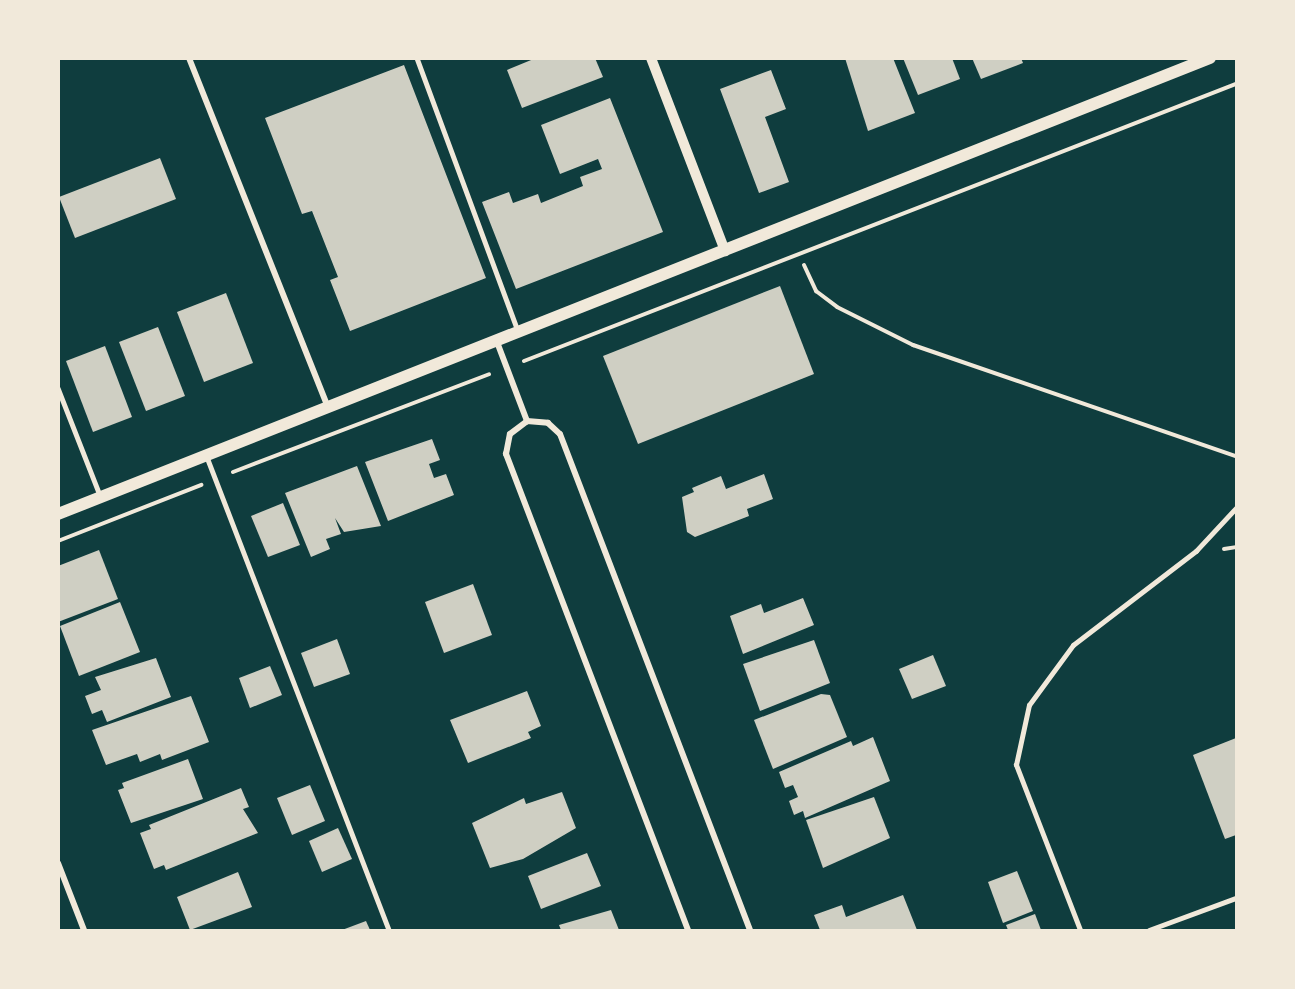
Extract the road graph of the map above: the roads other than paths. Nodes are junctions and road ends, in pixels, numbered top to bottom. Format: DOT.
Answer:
graph roads {
  1 [pos="189,58"];
  2 [pos="417,58"];
  3 [pos="651,58"];
  4 [pos="1210,58"];
  5 [pos="725,251"];
  6 [pos="519,333"];
  7 [pos="497,342"];
  8 [pos="58,388"];
  9 [pos="328,408"];
  10 [pos="527,421"];
  11 [pos="207,456"];
  12 [pos="101,498"];
  13 [pos="1236,508"];
  14 [pos="58,514"];
  15 [pos="58,863"];
  16 [pos="1236,898"];
  17 [pos="84,930"];
  18 [pos="389,930"];
  19 [pos="688,930"];
  20 [pos="750,930"];
  21 [pos="1080,930"];
  22 [pos="1149,930"];
  1 -- 9 [label="street"];
  2 -- 6 [label="lane"];
  3 -- 5 [label="street"];
  4 -- 5 [label="main road"];
  5 -- 6 [label="main road"];
  6 -- 7 [label="main road"];
  7 -- 9 [label="main road"];
  7 -- 10 [label="street"];
  8 -- 12 [label="lane"];
  9 -- 11 [label="main road"];
  10 -- 19 [label="street"];
  10 -- 20 [label="street"];
  11 -- 12 [label="main road"];
  11 -- 18 [label="lane"];
  12 -- 14 [label="main road"];
  13 -- 21 [label="lane"];
  15 -- 17 [label="street"];
  16 -- 22 [label="lane"];
}
